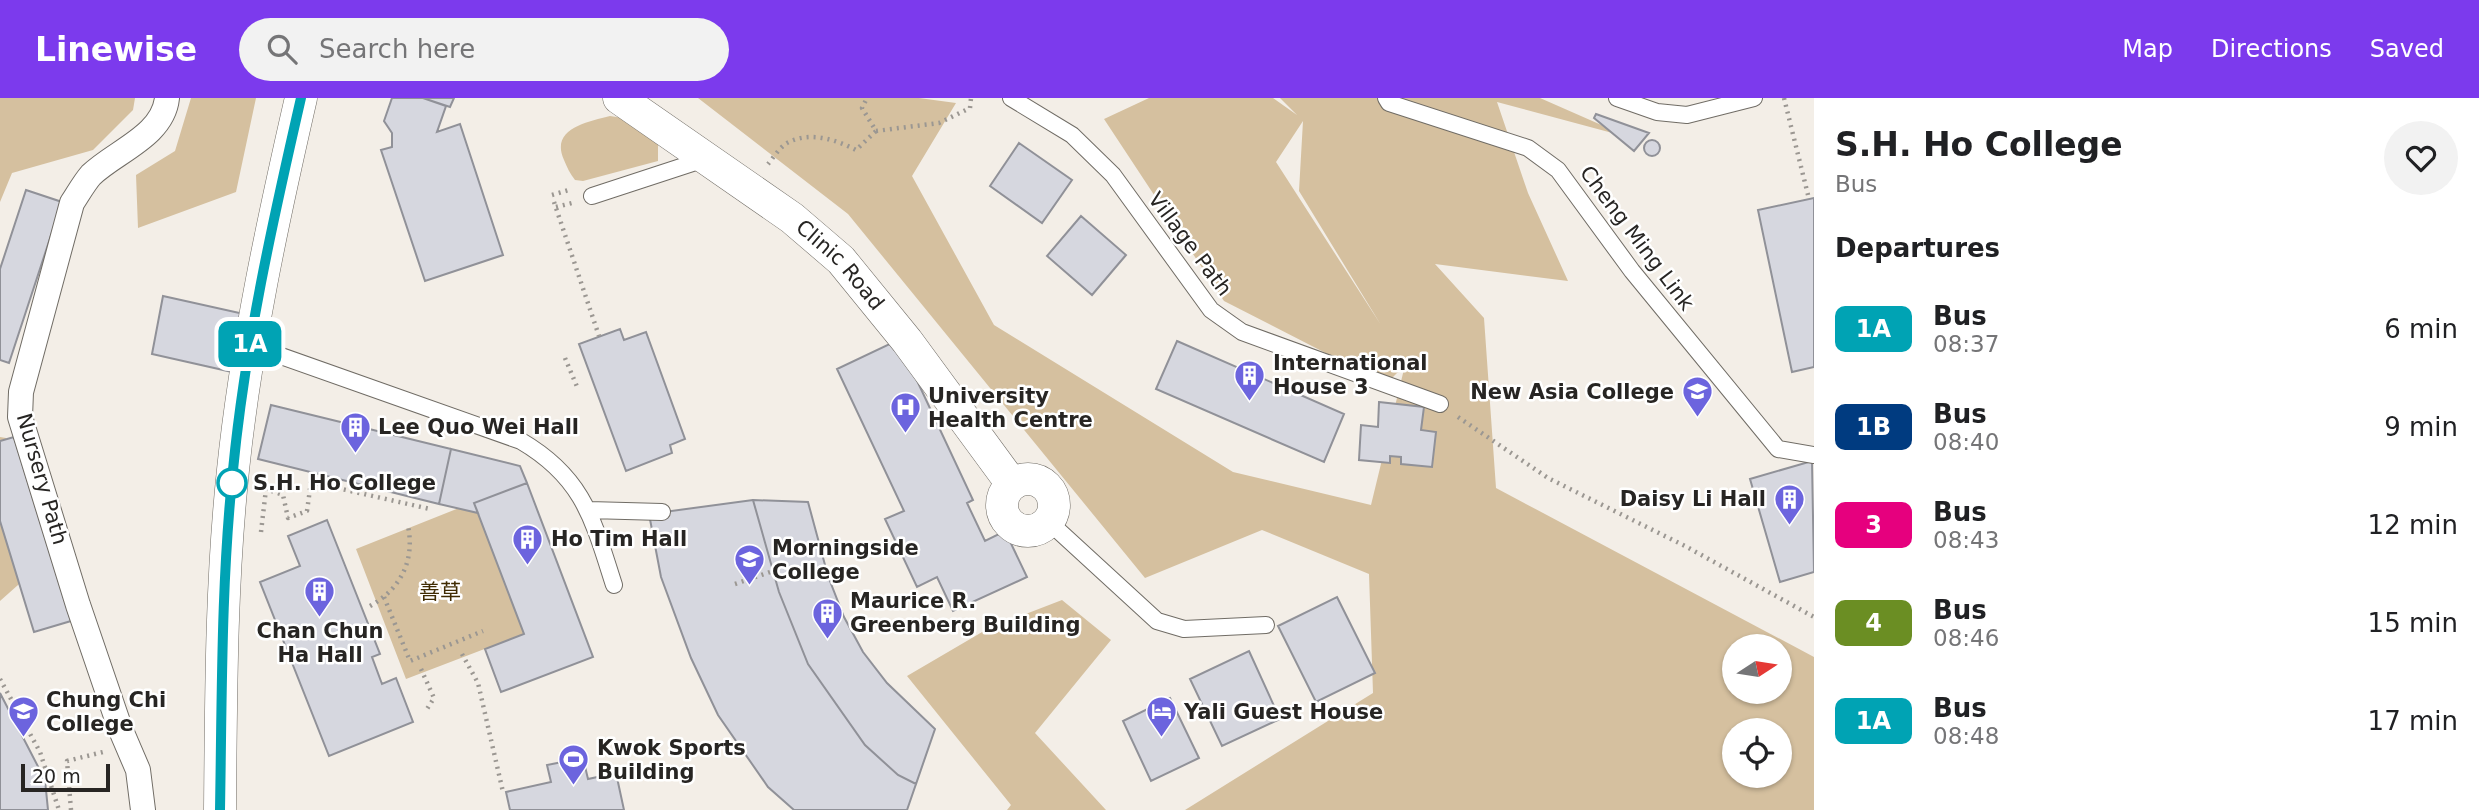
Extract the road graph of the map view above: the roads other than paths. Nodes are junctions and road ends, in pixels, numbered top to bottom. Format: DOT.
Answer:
graph roads {
  1 [pos="167,98"];
  2 [pos="301,98"];
  3 [pos="619,98"];
  4 [pos="1011,98"];
  5 [pos="1386,98"];
  6 [pos="1617,98"];
  7 [pos="1754,98"];
  8 [pos="705,159"];
  9 [pos="592,196"];
  10 [pos="250,345"];
  11 [pos="1440,404"];
  12 [pos="1814,455"];
  13 [pos="589,510"];
  14 [pos="662,512"];
  15 [pos="1048,521"];
  16 [pos="614,585"];
  17 [pos="1266,625"];
  18 [pos="143,810"];
  19 [pos="220,810"];
  1 -- 18 [label="street, Nursery Path"];
  2 -- 10 [label="street"];
  3 -- 8 [label="street, Clinic Road"];
  4 -- 11 [label="lane, Village Path"];
  5 -- 12 [label="lane, Cheng Ming Link"];
  6 -- 7 [label="lane"];
  8 -- 9 [label="lane"];
  8 -- 15 [label="street, Clinic Road"];
  10 -- 13 [label="lane"];
  10 -- 19 [label="street"];
  13 -- 14 [label="lane"];
  13 -- 16 [label="lane"];
  15 -- 17 [label="lane, Clinic Road"];
}
